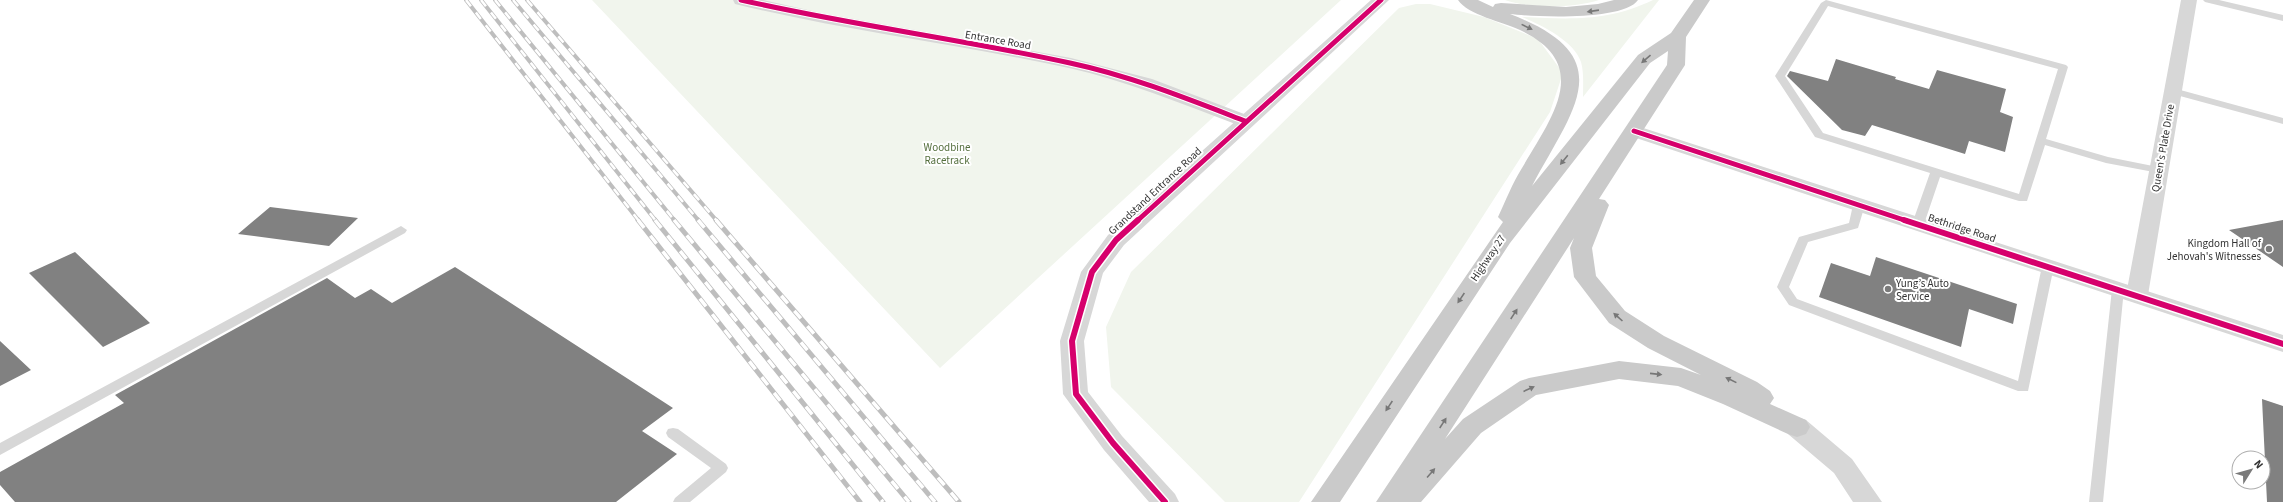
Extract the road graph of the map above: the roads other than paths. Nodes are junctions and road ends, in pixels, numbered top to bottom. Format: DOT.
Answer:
graph roads {
  1 [pos="741,0"];
  2 [pos="1381,0"];
  3 [pos="1466,0"];
  4 [pos="1470,0"];
  5 [pos="1482,0"];
  6 [pos="1630,0"];
  7 [pos="1702,0"];
  8 [pos="2189,0"];
  9 [pos="2208,0"];
  10 [pos="1501,8"];
  11 [pos="2283,18"];
  12 [pos="1677,36"];
  13 [pos="2173,91"];
  14 [pos="1245,121"];
  15 [pos="2283,121"];
  16 [pos="1634,131"];
  17 [pos="2042,141"];
  18 [pos="1616,160"];
  19 [pos="2159,170"];
  20 [pos="1936,172"];
  21 [pos="1859,205"];
  22 [pos="1918,224"];
  23 [pos="401,230"];
  24 [pos="1502,238"];
  25 [pos="2048,266"];
  26 [pos="2127,292"];
  27 [pos="2283,344"];
  28 [pos="1796,427"];
  29 [pos="673,433"];
  30 [pos="0,450"];
  31 [pos="680,502"];
  32 [pos="1165,502"];
  33 [pos="1325,502"];
  34 [pos="1390,502"];
  35 [pos="1405,502"];
  36 [pos="1868,502"];
  37 [pos="2096,502"];
  1 -- 14 [label="street, Entrance Road"];
  2 -- 14 [label="street, Grandstand Entrance Road"];
  3 -- 24 [label="main road, one-way"];
  4 -- 10 [label="main road"];
  5 -- 10 [label="main road"];
  6 -- 10 [label="main road, one-way"];
  7 -- 12 [label="main road, Highway 27"];
  8 -- 13 [label="street, Queen's Plate Drive"];
  9 -- 11 [label="lane"];
  12 -- 16 [label="main road"];
  12 -- 24 [label="main road, Highway 27, one-way"];
  13 -- 15 [label="lane"];
  13 -- 19 [label="street, Queen's Plate Drive"];
  14 -- 32 [label="street, Grandstand Entrance Road"];
  16 -- 18 [label="main road"];
  16 -- 21 [label="street, Bethridge Road"];
  17 -- 19 [label="lane"];
  17 -- 20 [label="lane"];
  17 -- 20 [label="lane"];
  28 -- 18 [label="main road, one-way"];
  34 -- 18 [label="main road, one-way"];
  19 -- 26 [label="street, Queen's Plate Drive"];
  20 -- 22 [label="lane"];
  21 -- 22 [label="street, Bethridge Road"];
  21 -- 25 [label="lane"];
  22 -- 25 [label="street, Bethridge Road"];
  23 -- 30 [label="lane"];
  24 -- 33 [label="main road, Highway 27, one-way"];
  25 -- 26 [label="street, Bethridge Road"];
  26 -- 27 [label="street, Bethridge Road"];
  26 -- 37 [label="lane"];
  35 -- 28 [label="main road, one-way"];
  28 -- 36 [label="street"];
  29 -- 31 [label="lane"];
}
